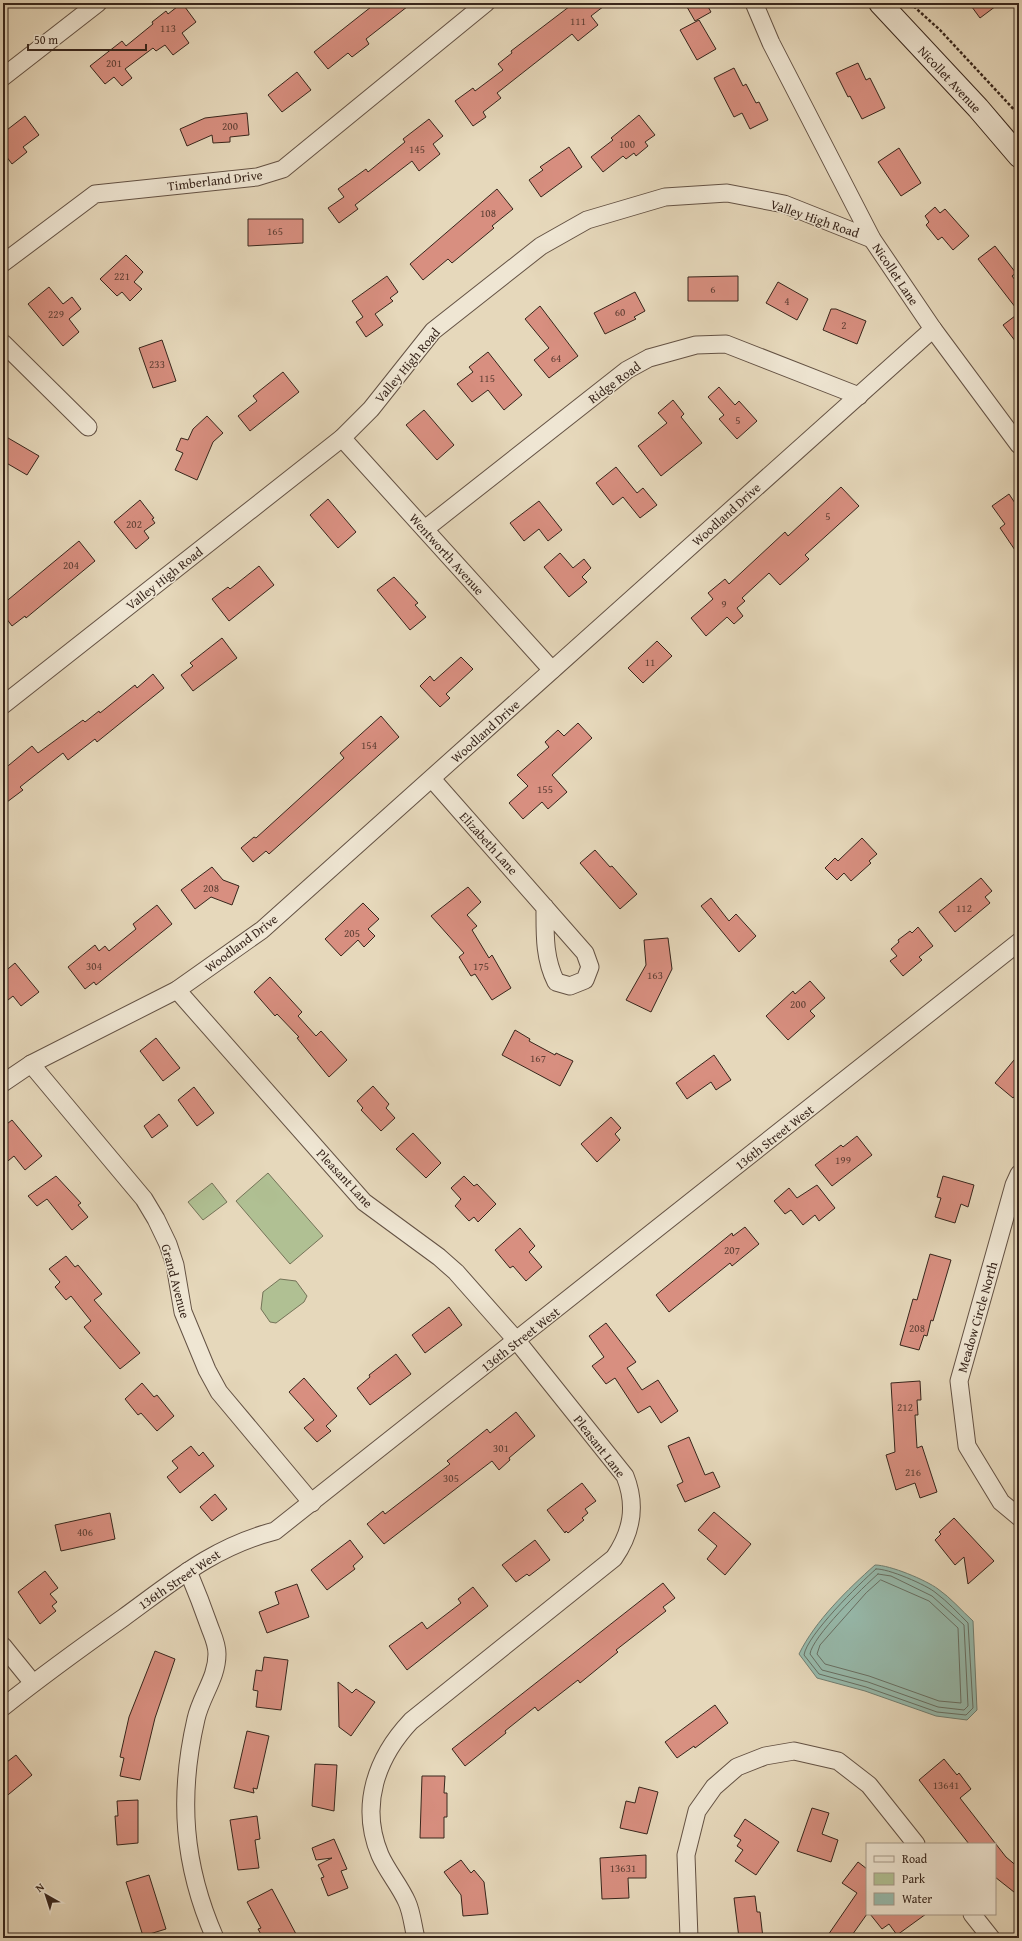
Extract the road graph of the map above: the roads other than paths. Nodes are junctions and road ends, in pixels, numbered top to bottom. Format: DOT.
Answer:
graph roads {
  1 [pos="98,3"];
  2 [pos="486,3"];
  3 [pos="754,3"];
  4 [pos="880,3"];
  5 [pos="3,77"];
  6 [pos="1019,156"];
  7 [pos="872,239"];
  8 [pos="3,264"];
  9 [pos="933,329"];
  10 [pos="3,343"];
  11 [pos="859,396"];
  12 [pos="88,427"];
  13 [pos="342,438"];
  14 [pos="1019,445"];
  15 [pos="425,529"];
  16 [pos="552,670"];
  17 [pos="3,705"];
  18 [pos="432,779"];
  19 [pos="546,907"];
  20 [pos="1019,942"];
  21 [pos="177,990"];
  22 [pos="31,1064"];
  23 [pos="3,1083"];
  24 [pos="1019,1174"];
  25 [pos="517,1341"];
  26 [pos="312,1503"];
  27 [pos="1019,1517"];
  28 [pos="188,1571"];
  29 [pos="3,1646"];
  30 [pos="33,1683"];
  31 [pos="3,1707"];
  32 [pos="915,1843"];
  33 [pos="973,1915"];
  34 [pos="215,1938"];
  35 [pos="416,1938"];
  36 [pos="690,1938"];
  37 [pos="991,1938"];
  1 -- 5 [label="street"];
  2 -- 8 [label="street, Timberland Drive"];
  3 -- 7 [label="street, Nicollet Lane"];
  4 -- 6 [label="main road, Nicollet Avenue"];
  7 -- 9 [label="street, Nicollet Lane"];
  7 -- 13 [label="street, Valley High Road"];
  9 -- 11 [label="street, Woodland Drive"];
  9 -- 14 [label="street, Nicollet Lane"];
  10 -- 12 [label="street"];
  11 -- 15 [label="street, Ridge Road"];
  11 -- 16 [label="street, Woodland Drive"];
  13 -- 15 [label="street, Wentworth Avenue"];
  13 -- 17 [label="street, Valley High Road"];
  15 -- 16 [label="street, Wentworth Avenue"];
  16 -- 18 [label="street, Woodland Drive"];
  18 -- 19 [label="street, Elizabeth Lane"];
  18 -- 21 [label="street, Woodland Drive"];
  20 -- 25 [label="street, 136th Street West"];
  21 -- 22 [label="street, Woodland Drive"];
  21 -- 25 [label="street, Pleasant Lane"];
  22 -- 23 [label="street, Woodland Drive"];
  22 -- 26 [label="street, Grand Avenue"];
  24 -- 27 [label="street, Meadow Circle North"];
  25 -- 26 [label="street, 136th Street West"];
  25 -- 35 [label="street, Pleasant Lane"];
  26 -- 28 [label="street, 136th Street West"];
  28 -- 30 [label="street, 136th Street West"];
  28 -- 34 [label="street"];
  29 -- 30 [label="street"];
  30 -- 31 [label="street, 136th Street West"];
  32 -- 36 [label="street"];
  33 -- 37 [label="street"];
}
